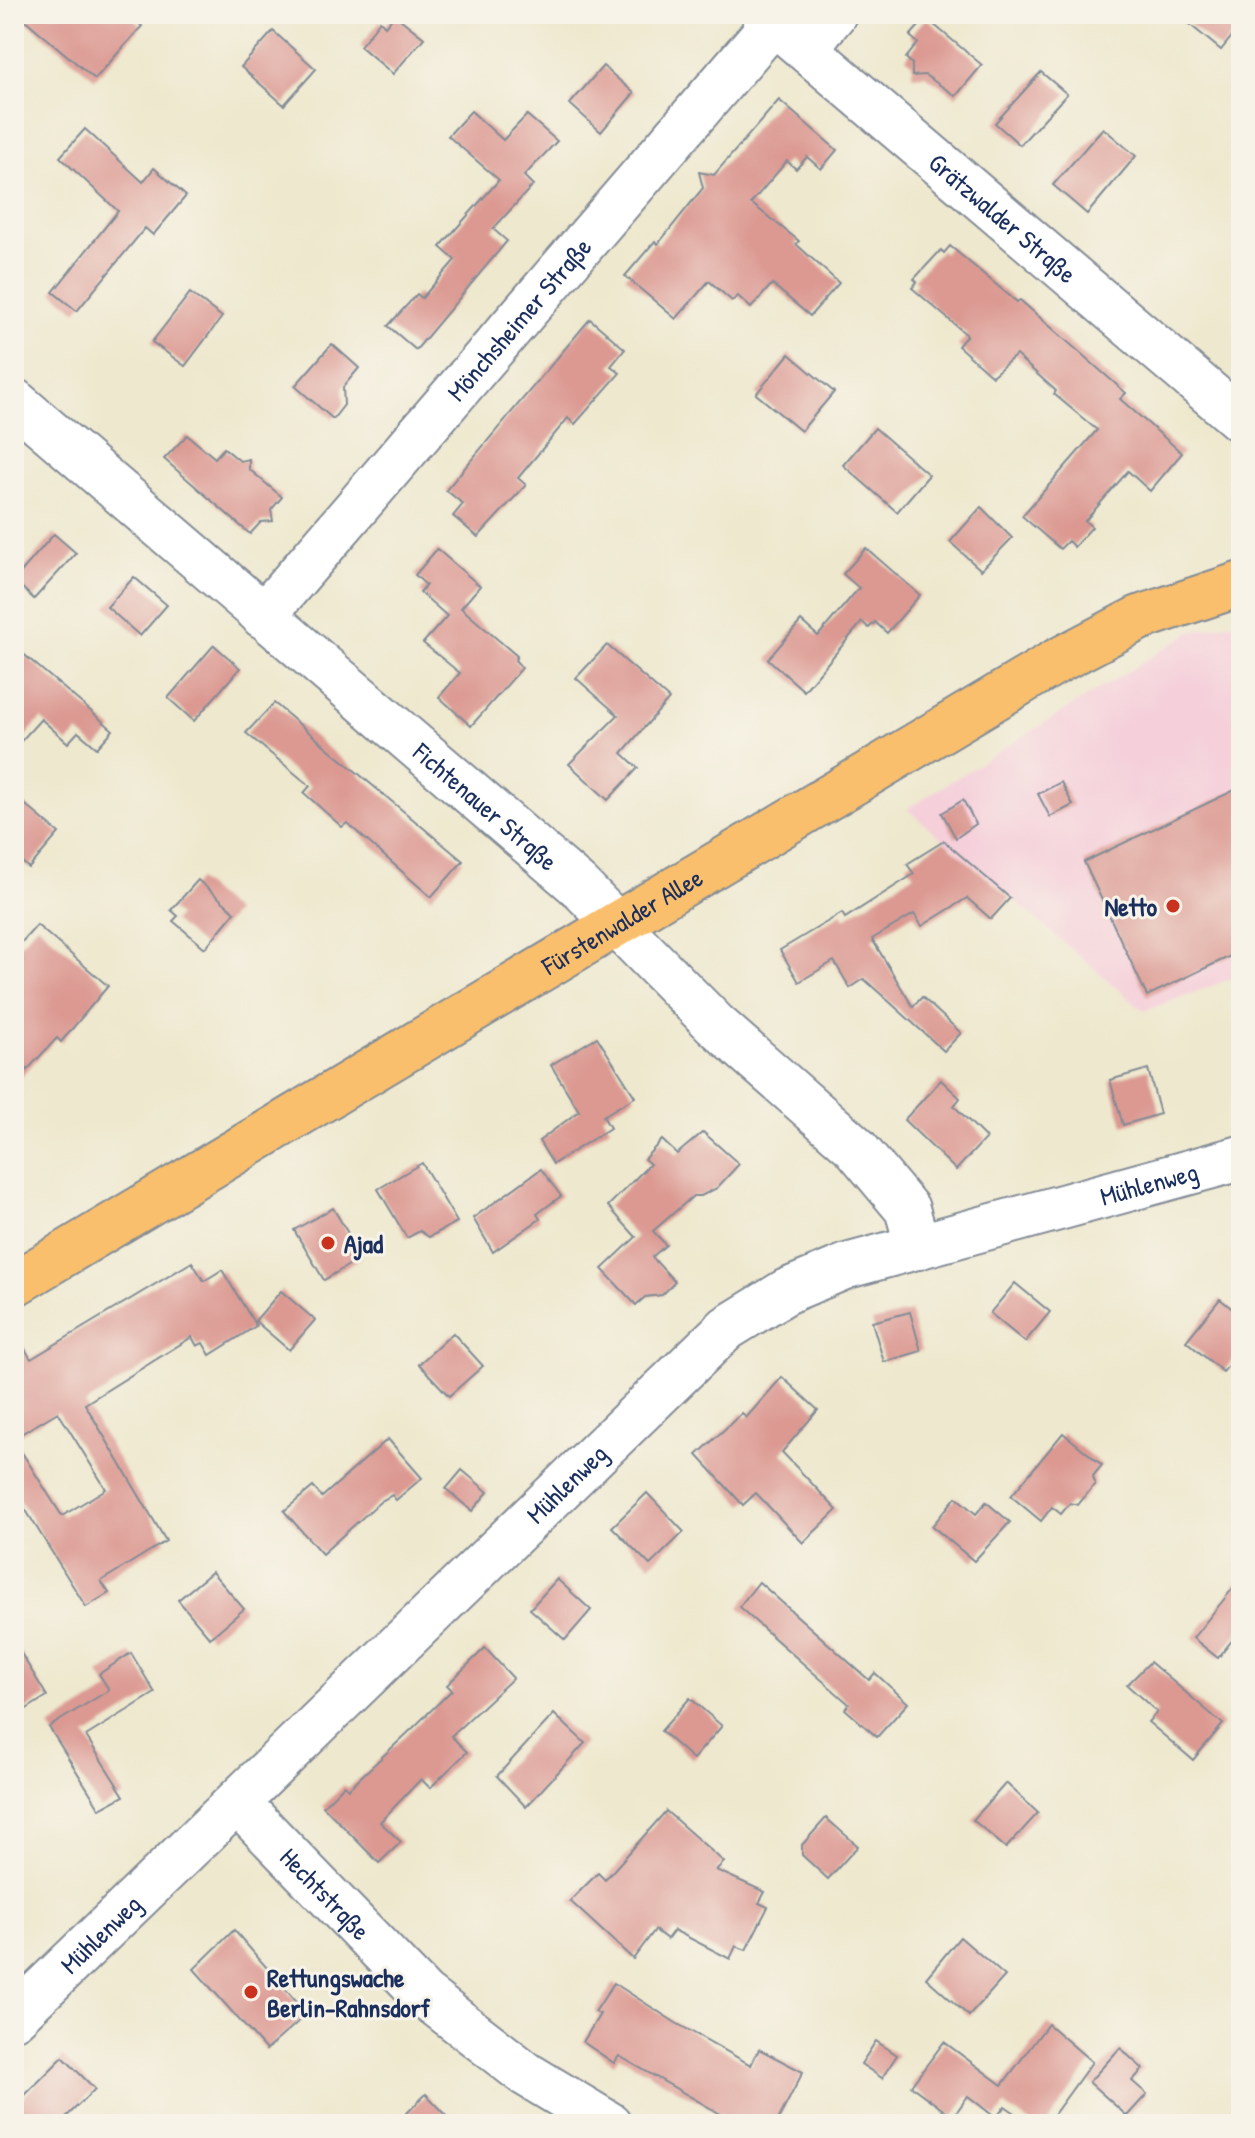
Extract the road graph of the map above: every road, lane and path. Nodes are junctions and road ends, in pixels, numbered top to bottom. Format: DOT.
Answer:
graph roads {
  1 [pos="834,14"];
  2 [pos="781,28"];
  3 [pos="14,401"];
  4 [pos="1241,420"];
  5 [pos="1241,584"];
  6 [pos="263,616"];
  7 [pos="616,922"];
  8 [pos="1241,1158"];
  9 [pos="918,1247"];
  10 [pos="14,1284"];
  11 [pos="238,1803"];
  12 [pos="14,2017"];
  13 [pos="609,2124"];
  1 -- 2 [label="street, Mönchsheimer Straße"];
  2 -- 4 [label="street, Grätzwalder Straße"];
  2 -- 6 [label="street, Mönchsheimer Straße"];
  3 -- 6 [label="street, Fichtenauer Straße"];
  5 -- 7 [label="main road, Fürstenwalder Allee"];
  6 -- 7 [label="street, Fichtenauer Straße"];
  7 -- 9 [label="street, Fichtenauer Straße"];
  7 -- 10 [label="main road, Fürstenwalder Allee"];
  8 -- 9 [label="street, Mühlenweg"];
  9 -- 11 [label="street, Mühlenweg"];
  11 -- 12 [label="street, Mühlenweg"];
  11 -- 13 [label="street, Hechtstraße"];
}
